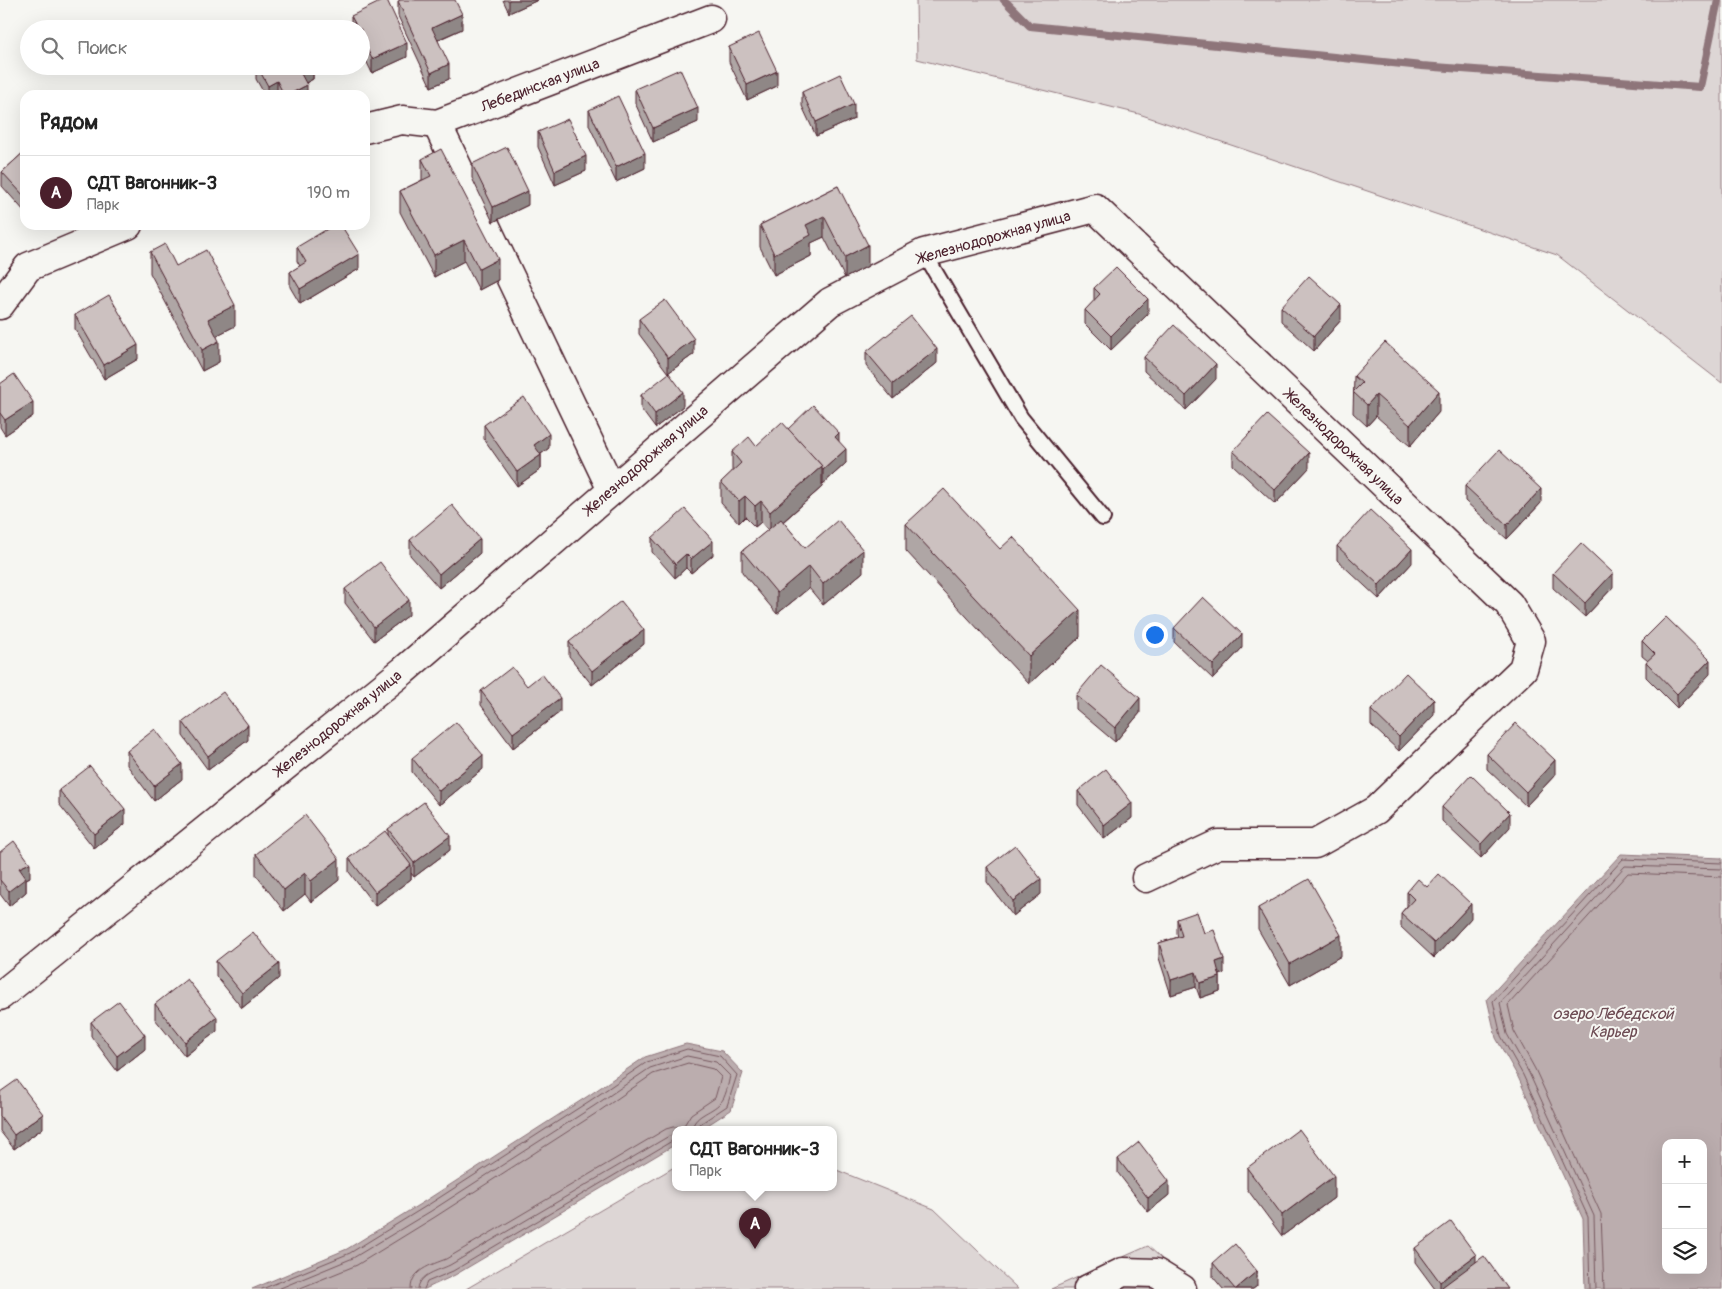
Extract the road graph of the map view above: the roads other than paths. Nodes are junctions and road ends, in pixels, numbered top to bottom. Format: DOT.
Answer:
graph roads {
  1 [pos="710,19"];
  2 [pos="437,124"];
  3 [pos="370,128"];
  4 [pos="116,230"];
  5 [pos="924,253"];
  6 [pos="0,305"];
  7 [pos="612,490"];
  8 [pos="1103,518"];
  9 [pos="1146,878"];
  10 [pos="0,996"];
  11 [pos="1088,1289"];
  12 [pos="1182,1289"];
  1 -- 2 [label="street, Лебединская улица"];
  2 -- 3 [label="street, Лебединская улица"];
  2 -- 7 [label="street"];
  4 -- 6 [label="street"];
  5 -- 7 [label="street, Железнодорожная улица"];
  5 -- 8 [label="lane"];
  5 -- 9 [label="street, Железнодорожная улица"];
  7 -- 10 [label="street, Железнодорожная улица"];
  11 -- 12 [label="street"];
}
